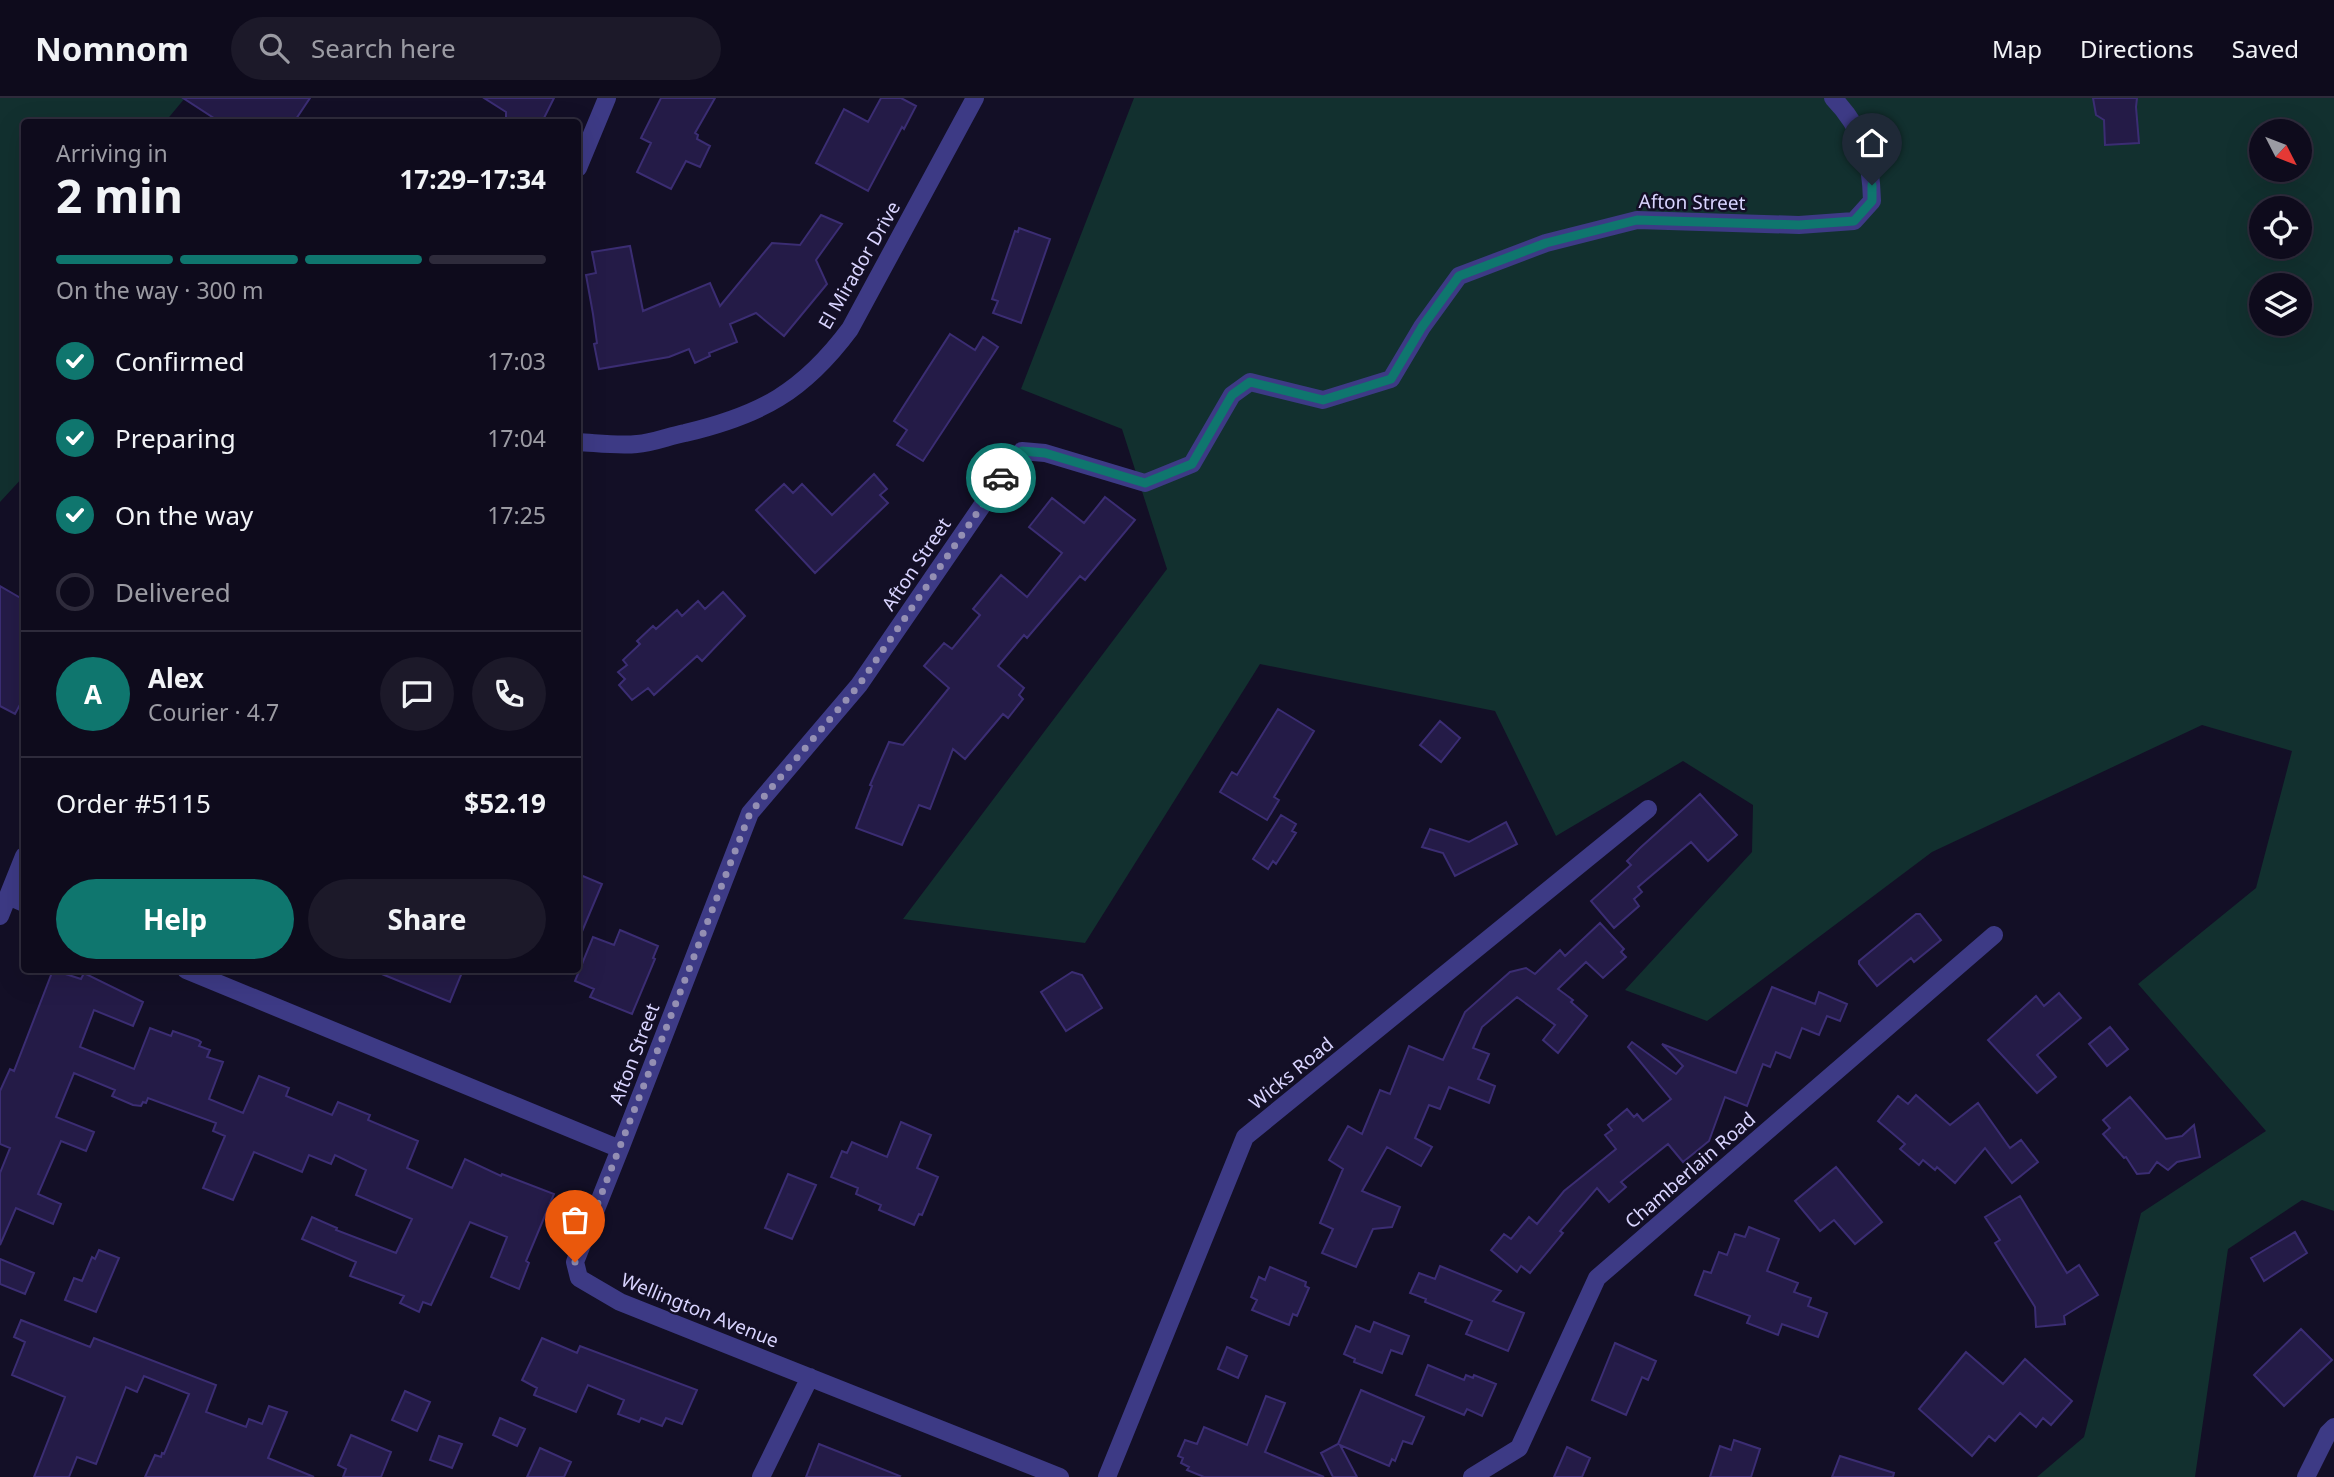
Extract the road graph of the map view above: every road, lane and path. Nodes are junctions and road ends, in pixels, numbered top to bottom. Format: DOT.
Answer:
graph roads {
  1 [pos="607,98"];
  2 [pos="975,98"];
  3 [pos="1833,98"];
  4 [pos="581,161"];
  5 [pos="581,442"];
  6 [pos="1648,809"];
  7 [pos="21,872"];
  8 [pos="16,899"];
  9 [pos="0,916"];
  10 [pos="1994,935"];
  11 [pos="193,973"];
  12 [pos="620,1149"];
  13 [pos="810,1377"];
  14 [pos="2334,1427"];
  15 [pos="761,1477"];
  16 [pos="1060,1477"];
  17 [pos="1107,1477"];
  18 [pos="1472,1477"];
  19 [pos="2306,1477"];
  1 -- 4 [label="street"];
  2 -- 5 [label="street, El Mirador Drive"];
  3 -- 12 [label="street, Afton Street"];
  6 -- 17 [label="street, Wicks Road"];
  7 -- 8 [label="street"];
  8 -- 9 [label="street"];
  10 -- 18 [label="street, Chamberlain Road"];
  11 -- 12 [label="street"];
  12 -- 13 [label="street, Wellington Avenue"];
  13 -- 15 [label="street"];
  13 -- 16 [label="street, Wellington Avenue"];
  14 -- 19 [label="street"];
}
